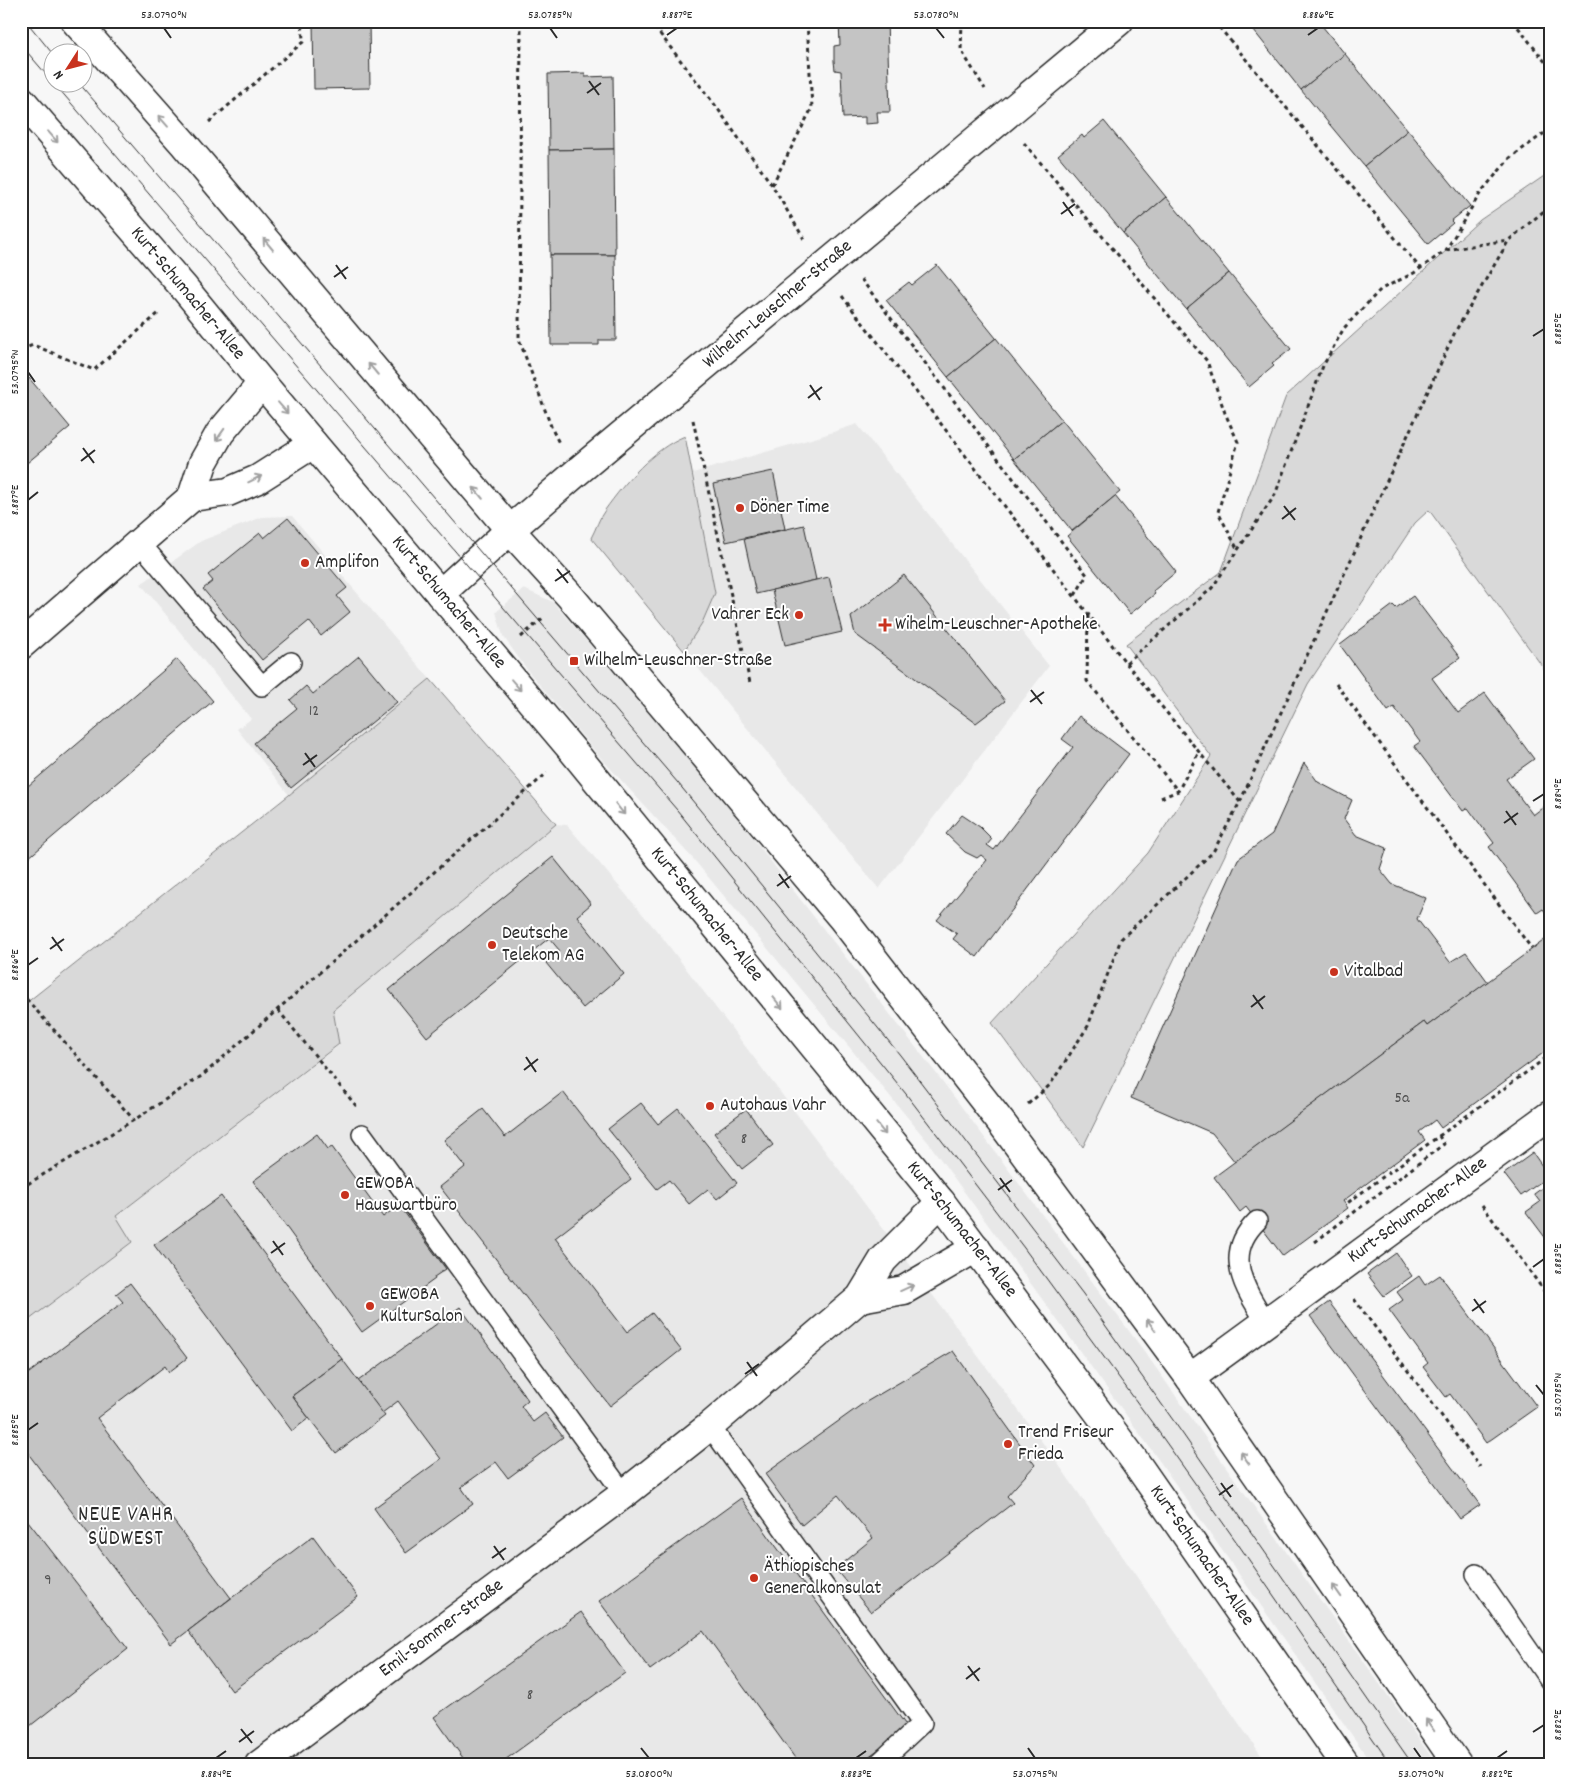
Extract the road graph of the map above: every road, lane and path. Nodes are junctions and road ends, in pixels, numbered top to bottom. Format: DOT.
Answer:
graph roads {
  1 [pos="75,21"];
  2 [pos="302,21"];
  3 [pos="521,21"];
  4 [pos="650,21"];
  5 [pos="807,21"];
  6 [pos="962,21"];
  7 [pos="1119,21"];
  8 [pos="1214,21"];
  9 [pos="1513,21"];
  10 [pos="1550,68"];
  11 [pos="21,100"];
  12 [pos="1003,118"];
  13 [pos="1550,129"];
  14 [pos="184,144"];
  15 [pos="772,185"];
  16 [pos="1550,206"];
  17 [pos="1509,240"];
  18 [pos="1446,250"];
  19 [pos="831,260"];
  20 [pos="1420,268"];
  21 [pos="185,289"];
  22 [pos="21,350"];
  23 [pos="685,383"];
  24 [pos="262,384"];
  25 [pos="313,444"];
  26 [pos="577,472"];
  27 [pos="192,497"];
  28 [pos="510,530"];
  29 [pos="140,543"];
  30 [pos="1238,550"];
  31 [pos="440,594"];
  32 [pos="569,595"];
  33 [pos="1074,597"];
  34 [pos="1088,615"];
  35 [pos="21,645"];
  36 [pos="494,660"];
  37 [pos="291,662"];
  38 [pos="1126,664"];
  39 [pos="750,683"];
  40 [pos="1336,684"];
  41 [pos="573,751"];
  42 [pos="1199,752"];
  43 [pos="1178,791"];
  44 [pos="1161,798"];
  45 [pos="1240,802"];
  46 [pos="1532,949"];
  47 [pos="21,993"];
  48 [pos="278,1010"];
  49 [pos="1550,1055"];
  50 [pos="1550,1115"];
  51 [pos="134,1120"];
  52 [pos="1003,1125"];
  53 [pos="362,1134"];
  54 [pos="1439,1136"];
  55 [pos="1462,1179"];
  56 [pos="21,1188"];
  57 [pos="940,1202"];
  58 [pos="1346,1204"];
  59 [pos="1257,1221"];
  60 [pos="1309,1247"];
  61 [pos="976,1248"];
  62 [pos="1334,1272"];
  63 [pos="860,1298"];
  64 [pos="1550,1298"];
  65 [pos="1266,1322"];
  66 [pos="1190,1378"];
  67 [pos="710,1426"];
  68 [pos="1480,1468"];
  69 [pos="624,1494"];
  70 [pos="1476,1574"];
  71 [pos="1550,1680"];
  72 [pos="260,1765"];
  73 [pos="877,1765"];
  74 [pos="1346,1765"];
  75 [pos="1458,1765"];
  14 -- 1 [label="street, one-way"];
  2 -- 14 [label="path"];
  3 -- 26 [label="path"];
  4 -- 15 [label="path"];
  5 -- 15 [label="path"];
  6 -- 12 [label="path"];
  7 -- 12 [label="street, Wilhelm-Leuschner-Straße"];
  8 -- 20 [label="path"];
  9 -- 10 [label="path"];
  11 -- 21 [label="street, Kurt-Schumacher-Allee, one-way"];
  12 -- 19 [label="street, Wilhelm-Leuschner-Straße"];
  12 -- 30 [label="path"];
  13 -- 18 [label="path"];
  28 -- 14 [label="street, one-way"];
  15 -- 19 [label="path"];
  16 -- 17 [label="path"];
  17 -- 18 [label="path"];
  17 -- 45 [label="path"];
  18 -- 20 [label="path"];
  19 -- 23 [label="street, Wilhelm-Leuschner-Straße"];
  19 -- 33 [label="path"];
  19 -- 33 [label="path"];
  20 -- 30 [label="path"];
  21 -- 22 [label="path"];
  21 -- 24 [label="street, Kurt-Schumacher-Allee"];
  23 -- 26 [label="street, Wilhelm-Leuschner-Straße"];
  23 -- 39 [label="path"];
  24 -- 25 [label="street, Kurt-Schumacher-Allee, one-way"];
  24 -- 27 [label="street, one-way"];
  27 -- 25 [label="street, one-way"];
  25 -- 31 [label="street, Kurt-Schumacher-Allee"];
  26 -- 28 [label="street, Wilhelm-Leuschner-Straße"];
  27 -- 29 [label="street"];
  28 -- 31 [label="street, Wilhelm-Leuschner-Straße"];
  28 -- 32 [label="street"];
  29 -- 35 [label="street"];
  29 -- 37 [label="lane"];
  30 -- 38 [label="path"];
  31 -- 36 [label="street, Kurt-Schumacher-Allee"];
  32 -- 36 [label="path"];
  32 -- 52 [label="street"];
  33 -- 34 [label="path"];
  34 -- 38 [label="path"];
  34 -- 43 [label="path"];
  36 -- 41 [label="street, Kurt-Schumacher-Allee, one-way"];
  38 -- 42 [label="path"];
  40 -- 46 [label="path"];
  41 -- 48 [label="path"];
  41 -- 57 [label="street, Kurt-Schumacher-Allee, one-way"];
  42 -- 43 [label="path"];
  42 -- 45 [label="path"];
  43 -- 44 [label="path"];
  45 -- 52 [label="path"];
  47 -- 51 [label="path"];
  48 -- 51 [label="path"];
  48 -- 53 [label="path"];
  49 -- 54 [label="path"];
  50 -- 55 [label="street, Kurt-Schumacher-Allee"];
  51 -- 56 [label="path"];
  66 -- 52 [label="street, one-way"];
  53 -- 69 [label="lane"];
  54 -- 58 [label="path"];
  54 -- 60 [label="path"];
  55 -- 62 [label="street, Kurt-Schumacher-Allee"];
  55 -- 64 [label="path"];
  57 -- 61 [label="street, Kurt-Schumacher-Allee"];
  57 -- 63 [label="street, Emil-Sommer-Straße"];
  59 -- 65 [label="lane"];
  63 -- 61 [label="street, one-way"];
  61 -- 74 [label="street, Kurt-Schumacher-Allee"];
  62 -- 65 [label="street, Kurt-Schumacher-Allee"];
  62 -- 68 [label="path"];
  63 -- 67 [label="street, Emil-Sommer-Straße"];
  65 -- 66 [label="street, Kurt-Schumacher-Allee"];
  75 -- 66 [label="street, one-way"];
  67 -- 69 [label="street, Emil-Sommer-Straße"];
  67 -- 73 [label="lane"];
  69 -- 72 [label="street, Emil-Sommer-Straße"];
  70 -- 71 [label="lane"];
}
